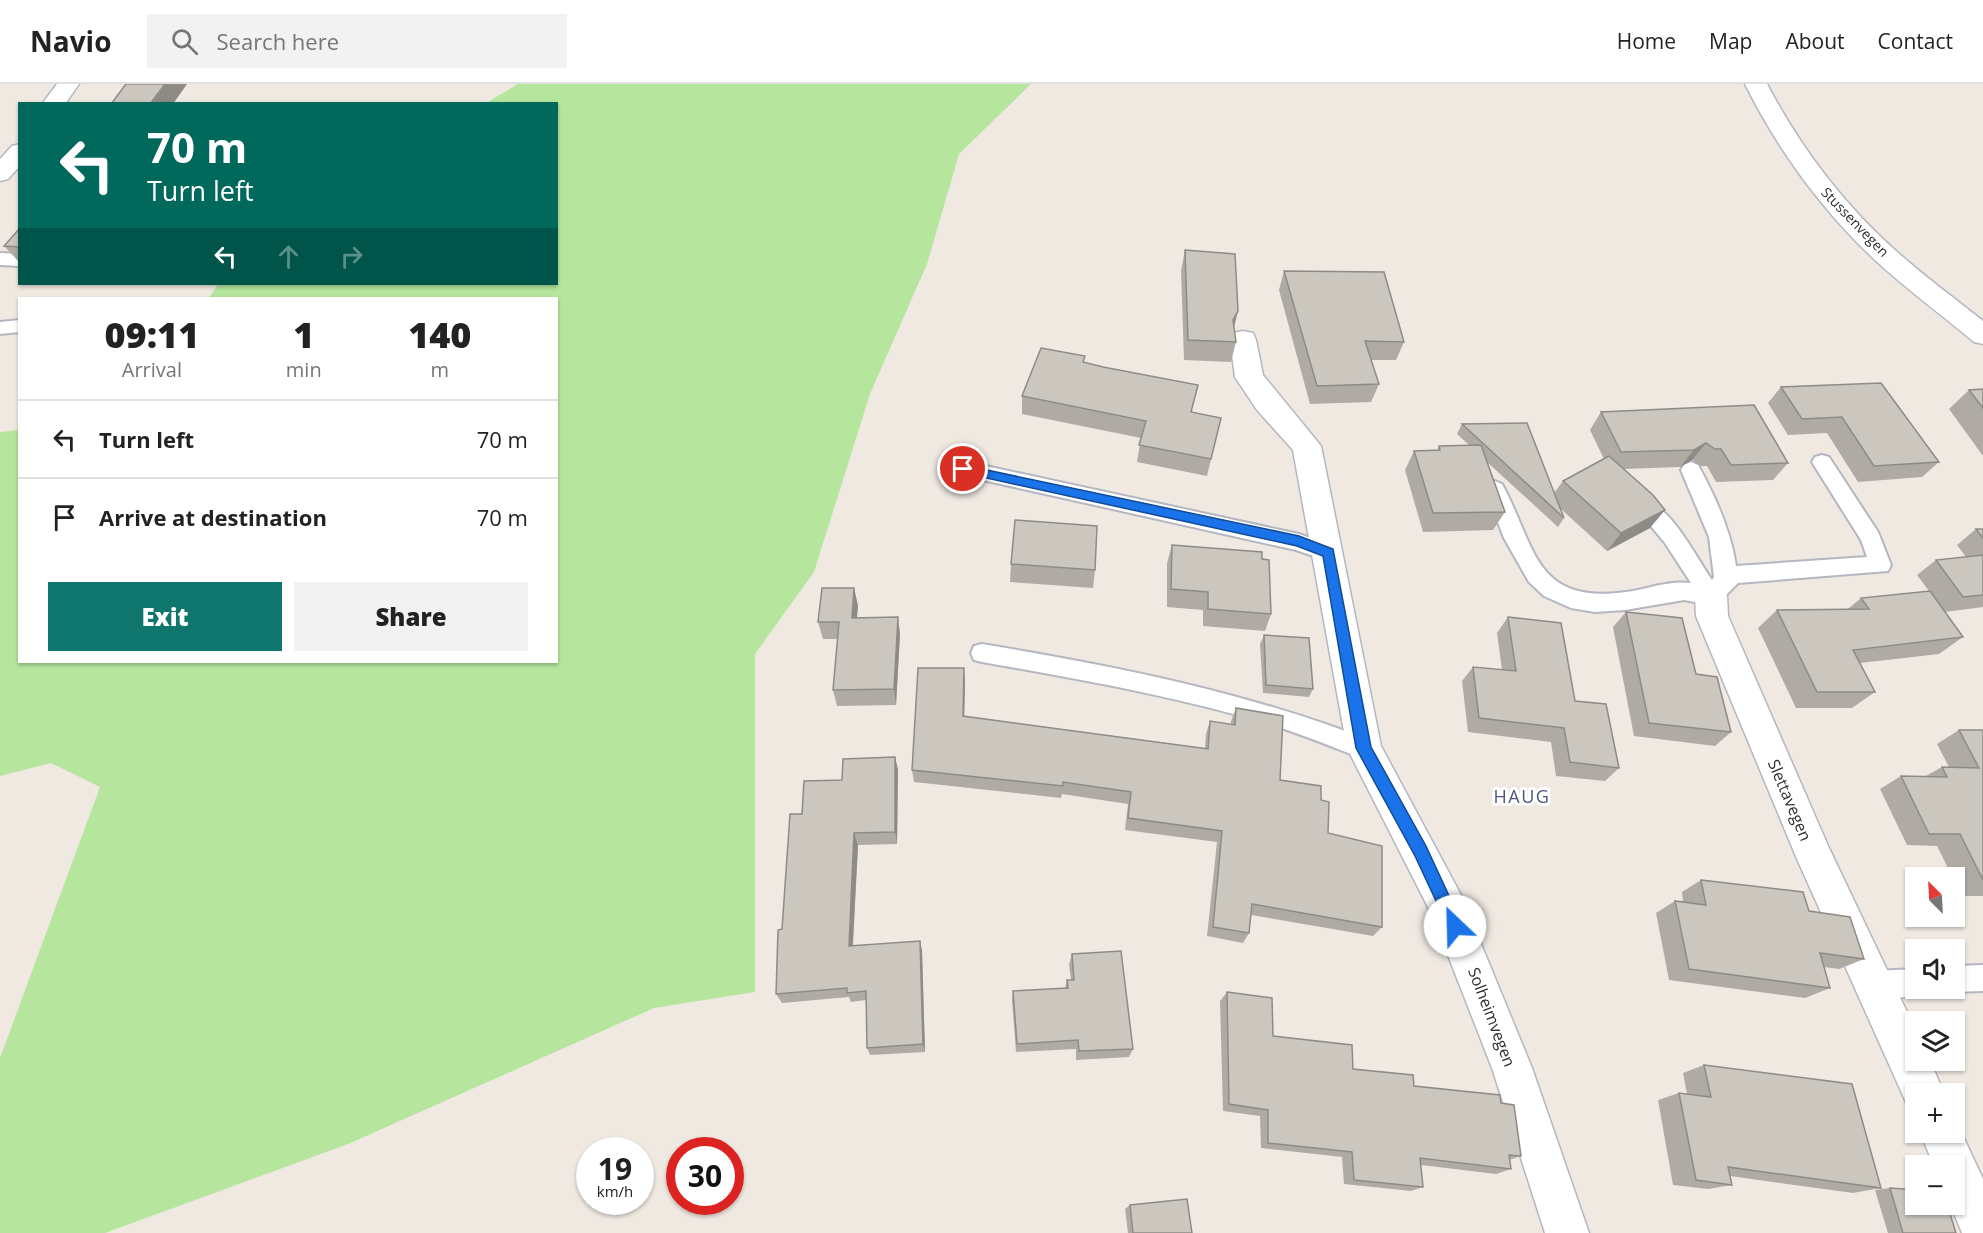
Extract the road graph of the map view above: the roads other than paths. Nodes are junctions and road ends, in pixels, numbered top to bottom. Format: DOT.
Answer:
graph roads {
  1 [pos="68,84"];
  2 [pos="1756,84"];
  3 [pos="54,102"];
  4 [pos="18,153"];
  5 [pos="0,174"];
  6 [pos="0,259"];
  7 [pos="18,260"];
  8 [pos="1983,335"];
  9 [pos="1243,340"];
  10 [pos="1822,462"];
  11 [pos="963,469"];
  12 [pos="1691,470"];
  13 [pos="1495,489"];
  14 [pos="1650,513"];
  15 [pos="1328,553"];
  16 [pos="1718,588"];
  17 [pos="982,653"];
  18 [pos="1364,748"];
  19 [pos="1983,978"];
  20 [pos="1965,979"];
  21 [pos="1905,983"];
  22 [pos="1873,984"];
  23 [pos="1919,1083"];
  24 [pos="1946,1143"];
  25 [pos="1983,1230"];
  26 [pos="1567,1233"];
  1 -- 3 [label="street"];
  2 -- 8 [label="street, Stussenvegen"];
  4 -- 5 [label="street"];
  6 -- 7 [label="lane"];
  9 -- 15 [label="street, Solheimvegen"];
  10 -- 16 [label="lane"];
  11 -- 15 [label="lane"];
  12 -- 16 [label="lane"];
  13 -- 16 [label="lane"];
  14 -- 16 [label="lane, Slettavegen"];
  15 -- 18 [label="street, Solheimvegen"];
  16 -- 22 [label="street, Slettavegen"];
  17 -- 18 [label="lane"];
  18 -- 26 [label="street, Solheimvegen"];
  19 -- 20 [label="lane"];
  21 -- 22 [label="lane"];
  22 -- 23 [label="street, Slettavegen"];
  24 -- 25 [label="street"];
}
